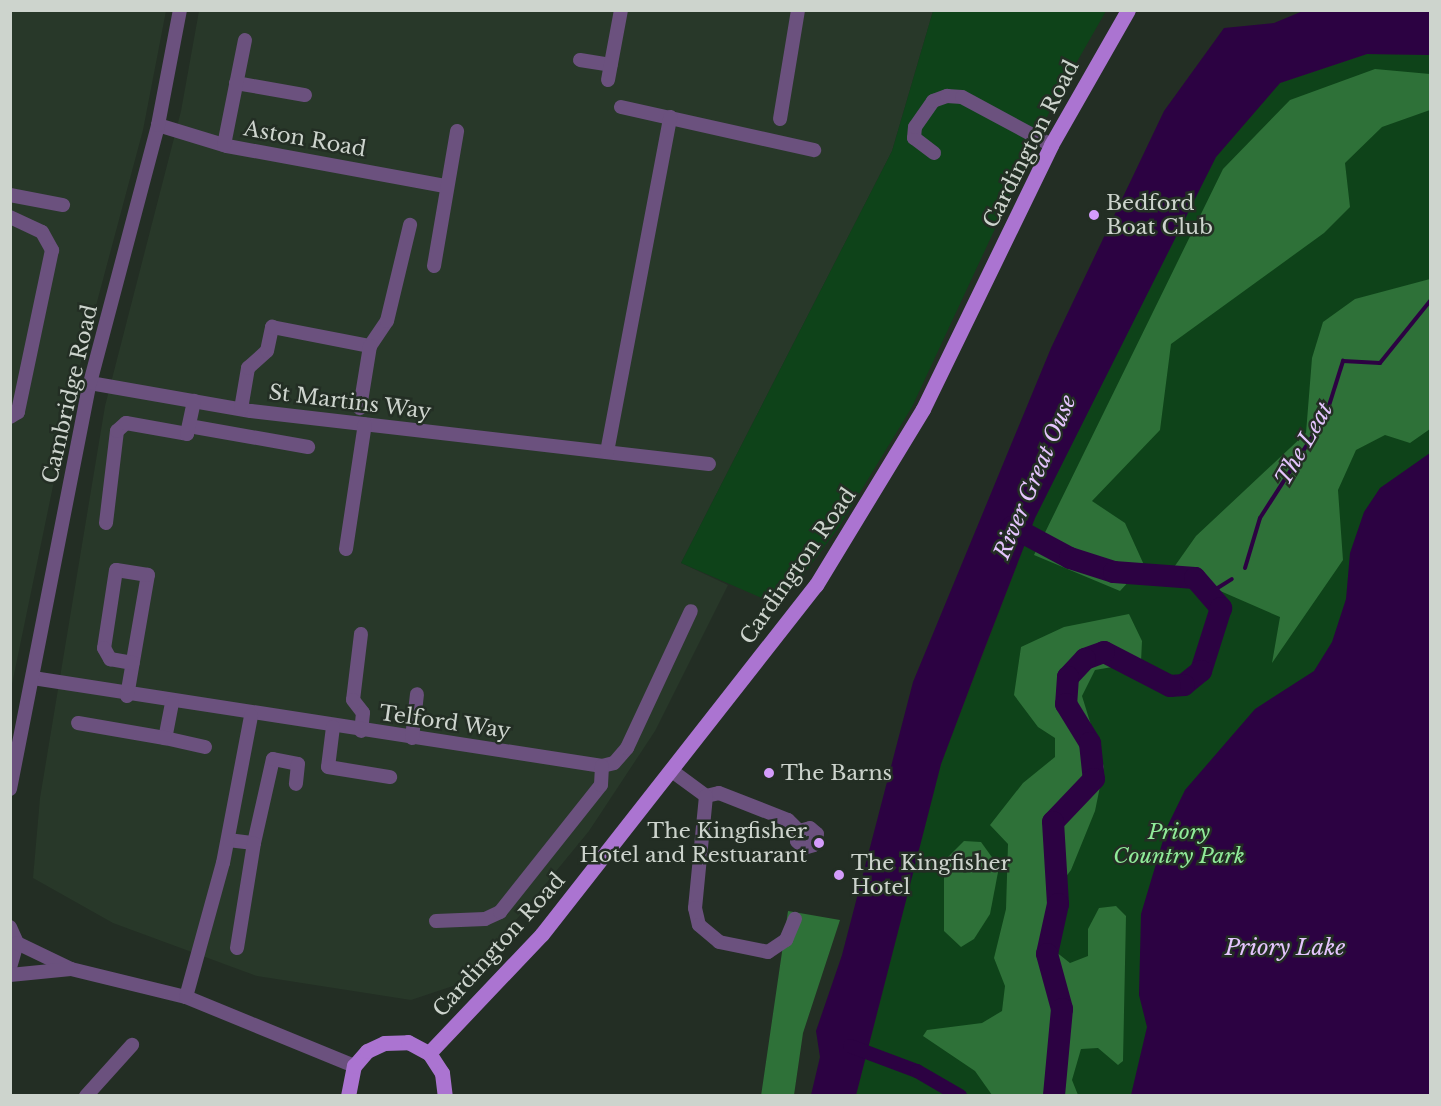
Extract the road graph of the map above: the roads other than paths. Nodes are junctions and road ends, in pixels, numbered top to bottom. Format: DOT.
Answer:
graph roads {
  1 [pos="180,10"];
  2 [pos="621,10"];
  3 [pos="798,10"];
  4 [pos="1128,10"];
  5 [pos="245,40"];
  6 [pos="580,60"];
  7 [pos="611,65"];
  8 [pos="608,80"];
  9 [pos="236,83"];
  10 [pos="305,95"];
  11 [pos="621,107"];
  12 [pos="670,117"];
  13 [pos="780,119"];
  14 [pos="158,125"];
  15 [pos="457,131"];
  16 [pos="224,145"];
  17 [pos="1051,145"];
  18 [pos="814,150"];
  19 [pos="934,153"];
  20 [pos="446,186"];
  21 [pos="10,195"];
  22 [pos="63,205"];
  23 [pos="10,217"];
  24 [pos="410,225"];
  25 [pos="434,266"];
  26 [pos="370,346"];
  27 [pos="90,383"];
  28 [pos="194,401"];
  29 [pos="360,408"];
  30 [pos="241,409"];
  31 [pos="10,417"];
  32 [pos="365,424"];
  33 [pos="189,426"];
  34 [pos="308,447"];
  35 [pos="607,452"];
  36 [pos="709,464"];
  37 [pos="106,523"];
  38 [pos="346,549"];
  39 [pos="692,611"];
  40 [pos="361,634"];
  41 [pos="133,663"];
  42 [pos="33,678"];
  43 [pos="417,694"];
  44 [pos="127,696"];
  45 [pos="172,703"];
  46 [pos="251,716"];
  47 [pos="78,723"];
  48 [pos="333,727"];
  49 [pos="361,731"];
  50 [pos="165,738"];
  51 [pos="412,738"];
  52 [pos="205,747"];
  53 [pos="602,765"];
  54 [pos="672,771"];
  55 [pos="390,777"];
  56 [pos="296,784"];
  57 [pos="10,789"];
  58 [pos="706,796"];
  59 [pos="799,831"];
  60 [pos="228,840"];
  61 [pos="254,843"];
  62 [pos="795,919"];
  63 [pos="436,921"];
  64 [pos="10,927"];
  65 [pos="17,943"];
  66 [pos="237,948"];
  67 [pos="10,968"];
  68 [pos="71,969"];
  69 [pos="10,975"];
  70 [pos="186,997"];
  71 [pos="132,1045"];
  72 [pos="429,1053"];
  73 [pos="354,1066"];
  74 [pos="86,1095"];
  75 [pos="348,1095"];
  76 [pos="445,1095"];
  1 -- 14 [label="street, Cambridge Road"];
  2 -- 7 [label="street"];
  3 -- 13 [label="street"];
  4 -- 17 [label="main road, Cardington Road"];
  5 -- 9 [label="street"];
  6 -- 7 [label="street"];
  7 -- 8 [label="street"];
  9 -- 10 [label="street"];
  9 -- 16 [label="street"];
  11 -- 12 [label="street"];
  12 -- 18 [label="street"];
  12 -- 35 [label="street"];
  14 -- 16 [label="street, Aston Road"];
  14 -- 27 [label="street, Cambridge Road"];
  15 -- 20 [label="street"];
  16 -- 20 [label="street, Aston Road"];
  17 -- 19 [label="street"];
  17 -- 54 [label="main road, Cardington Road"];
  20 -- 25 [label="street"];
  21 -- 22 [label="street"];
  23 -- 31 [label="street"];
  24 -- 26 [label="street"];
  26 -- 29 [label="street"];
  26 -- 30 [label="street"];
  27 -- 28 [label="street, St Martins Way"];
  27 -- 42 [label="street, Cambridge Road"];
  28 -- 30 [label="street, St Martins Way"];
  28 -- 33 [label="street"];
  30 -- 32 [label="street, St Martins Way"];
  32 -- 35 [label="street, St Martins Way"];
  32 -- 38 [label="street"];
  33 -- 34 [label="street"];
  33 -- 37 [label="street"];
  35 -- 36 [label="street, St Martins Way"];
  39 -- 53 [label="street"];
  40 -- 49 [label="street"];
  41 -- 41 [label="street"];
  41 -- 44 [label="street"];
  42 -- 44 [label="street, Telford Way"];
  42 -- 57 [label="street, Cambridge Road"];
  43 -- 51 [label="street"];
  44 -- 45 [label="street, Telford Way"];
  45 -- 46 [label="street, Telford Way"];
  45 -- 50 [label="street"];
  46 -- 48 [label="street, Telford Way"];
  46 -- 60 [label="street"];
  47 -- 50 [label="street"];
  48 -- 49 [label="street, Telford Way"];
  48 -- 55 [label="street"];
  49 -- 51 [label="street, Telford Way"];
  50 -- 52 [label="street"];
  51 -- 53 [label="street, Telford Way"];
  53 -- 63 [label="street"];
  54 -- 58 [label="street"];
  54 -- 72 [label="main road, Cardington Road"];
  56 -- 61 [label="street"];
  58 -- 59 [label="street"];
  58 -- 62 [label="street"];
  60 -- 61 [label="street"];
  60 -- 70 [label="street"];
  61 -- 66 [label="street"];
  64 -- 65 [label="street"];
  65 -- 67 [label="street"];
  65 -- 68 [label="street"];
  68 -- 69 [label="street"];
  68 -- 70 [label="street"];
  70 -- 73 [label="street"];
  71 -- 74 [label="street"];
  72 -- 73 [label="main road"];
  72 -- 76 [label="main road"];
  73 -- 75 [label="main road"];
}
